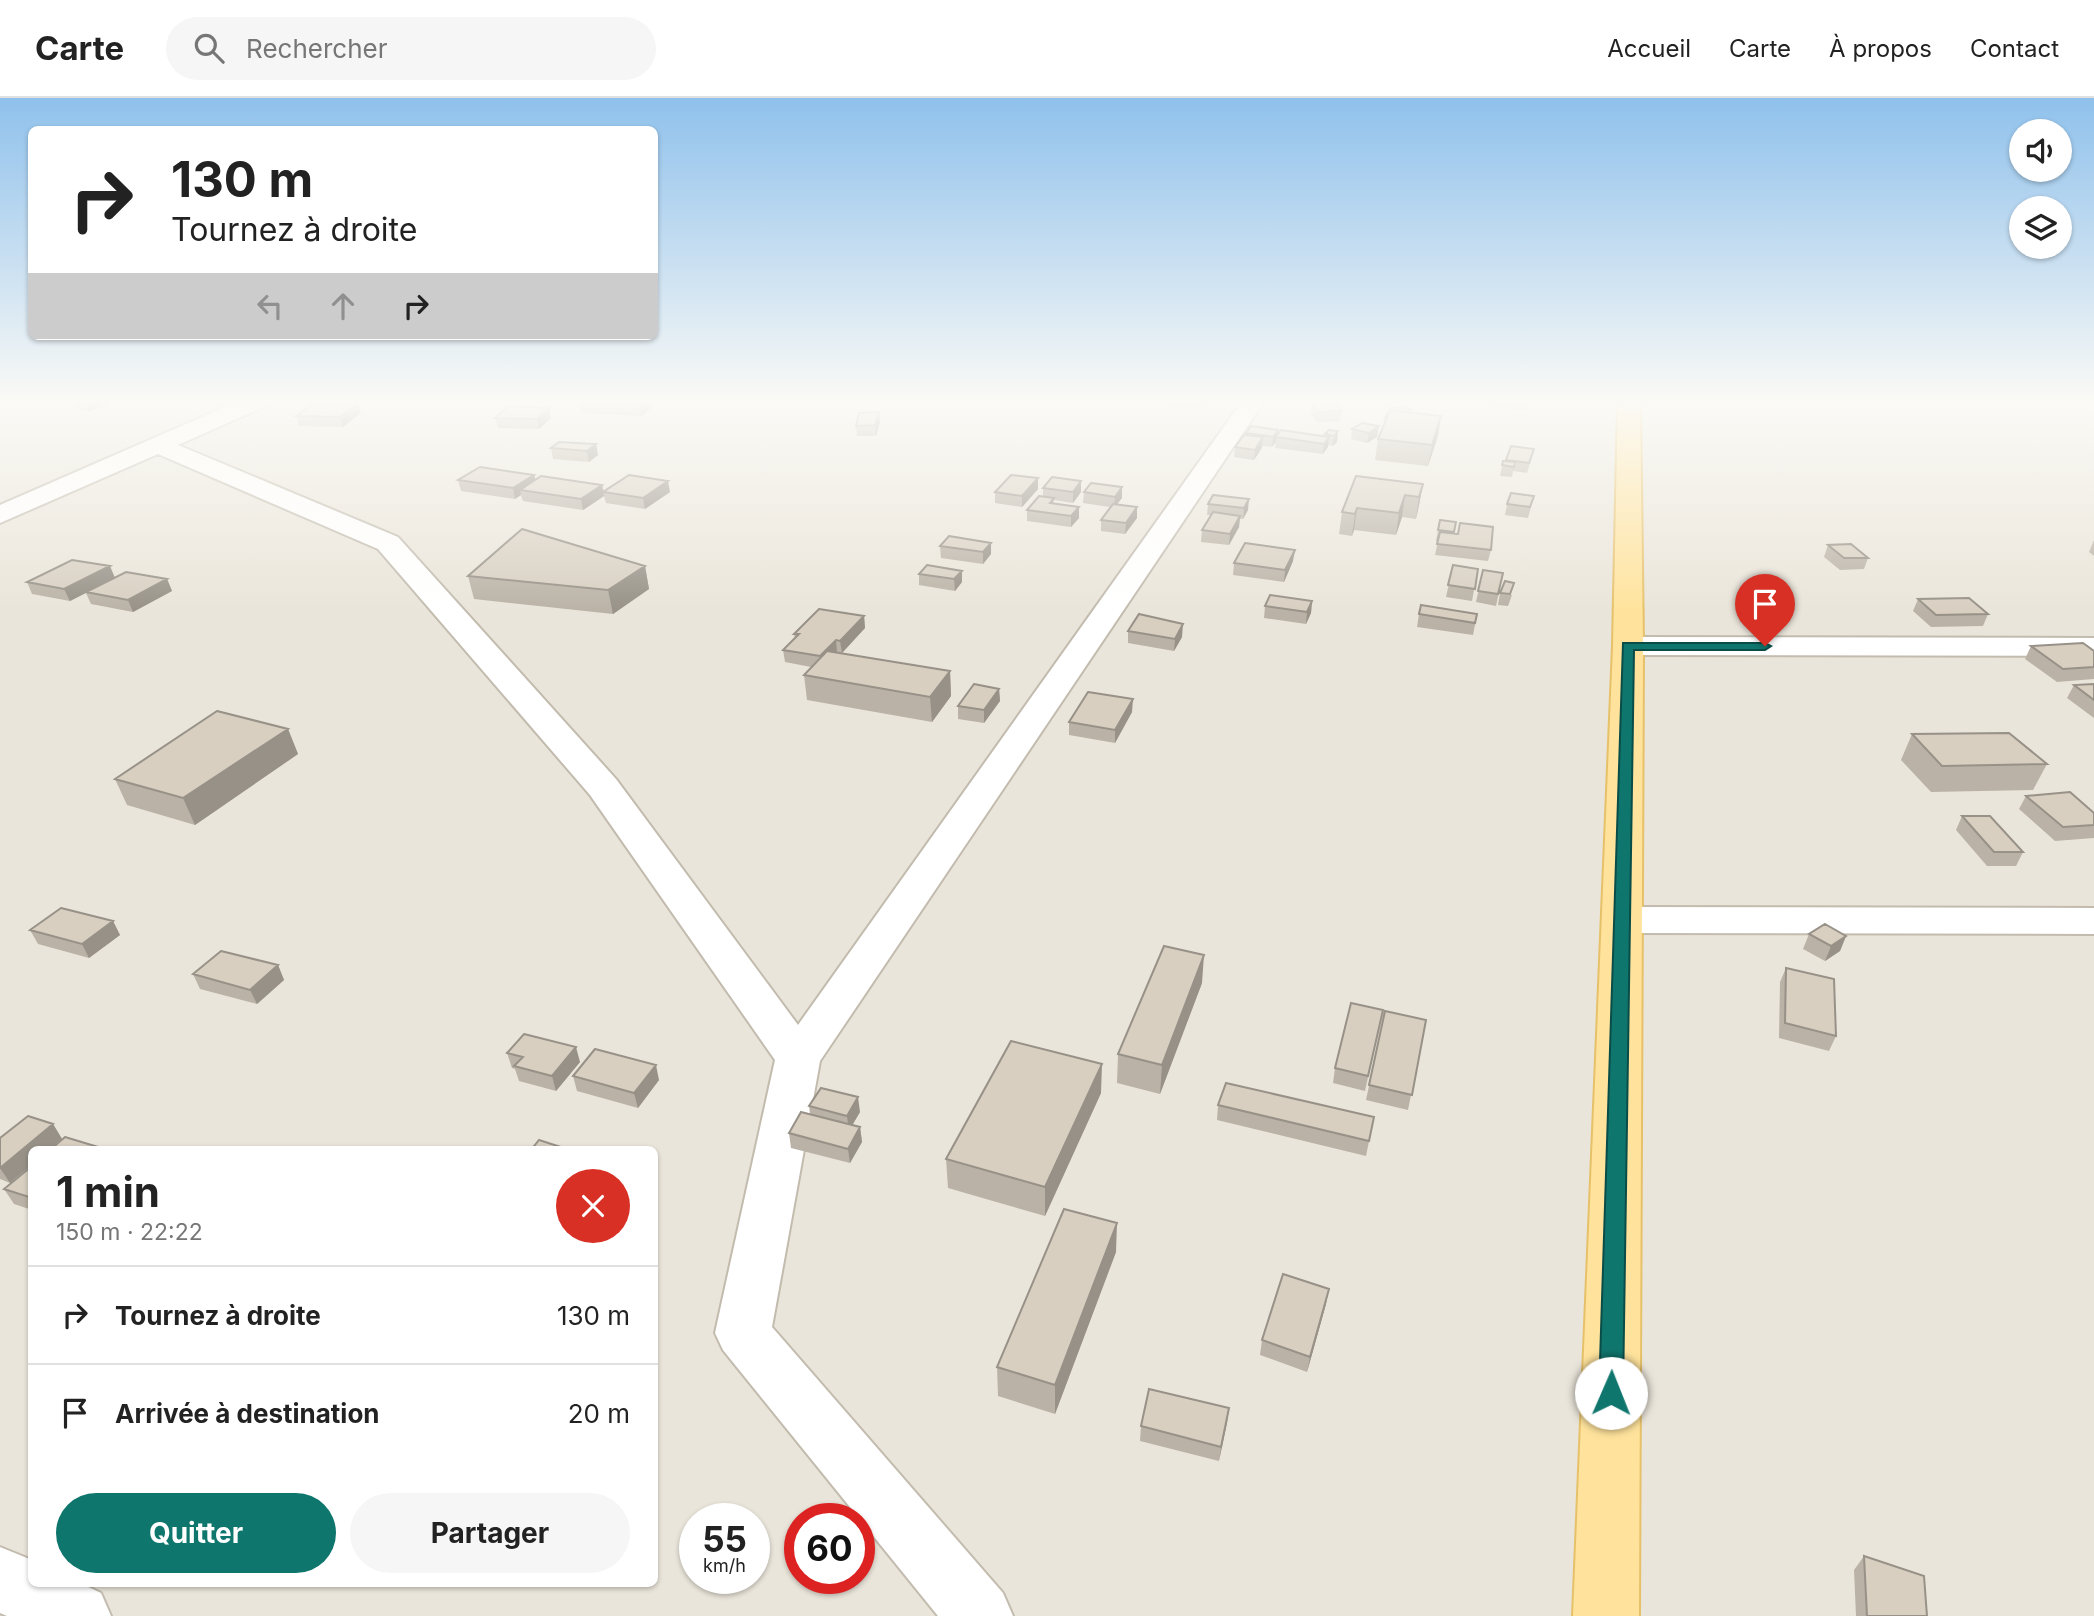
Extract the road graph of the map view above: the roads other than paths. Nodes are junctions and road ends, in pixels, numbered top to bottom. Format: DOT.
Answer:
graph roads {
  1 [pos="100,471"];
  2 [pos="219,471"];
  3 [pos="1205,471"];
  4 [pos="1629,471"];
  5 [pos="0,515"];
  6 [pos="1628,646"];
  7 [pos="2094,647"];
  8 [pos="1622,920"];
  9 [pos="2094,921"];
  10 [pos="798,1059"];
  11 [pos="0,1579"];
  12 [pos="78,1616"];
  13 [pos="979,1616"];
  14 [pos="1606,1616"];
  1 -- 5 [label="street"];
  2 -- 10 [label="street"];
  3 -- 10 [label="street"];
  4 -- 6 [label="main road"];
  6 -- 7 [label="street"];
  6 -- 8 [label="main road"];
  8 -- 9 [label="street"];
  8 -- 14 [label="main road"];
  10 -- 13 [label="street"];
  11 -- 12 [label="street"];
}
